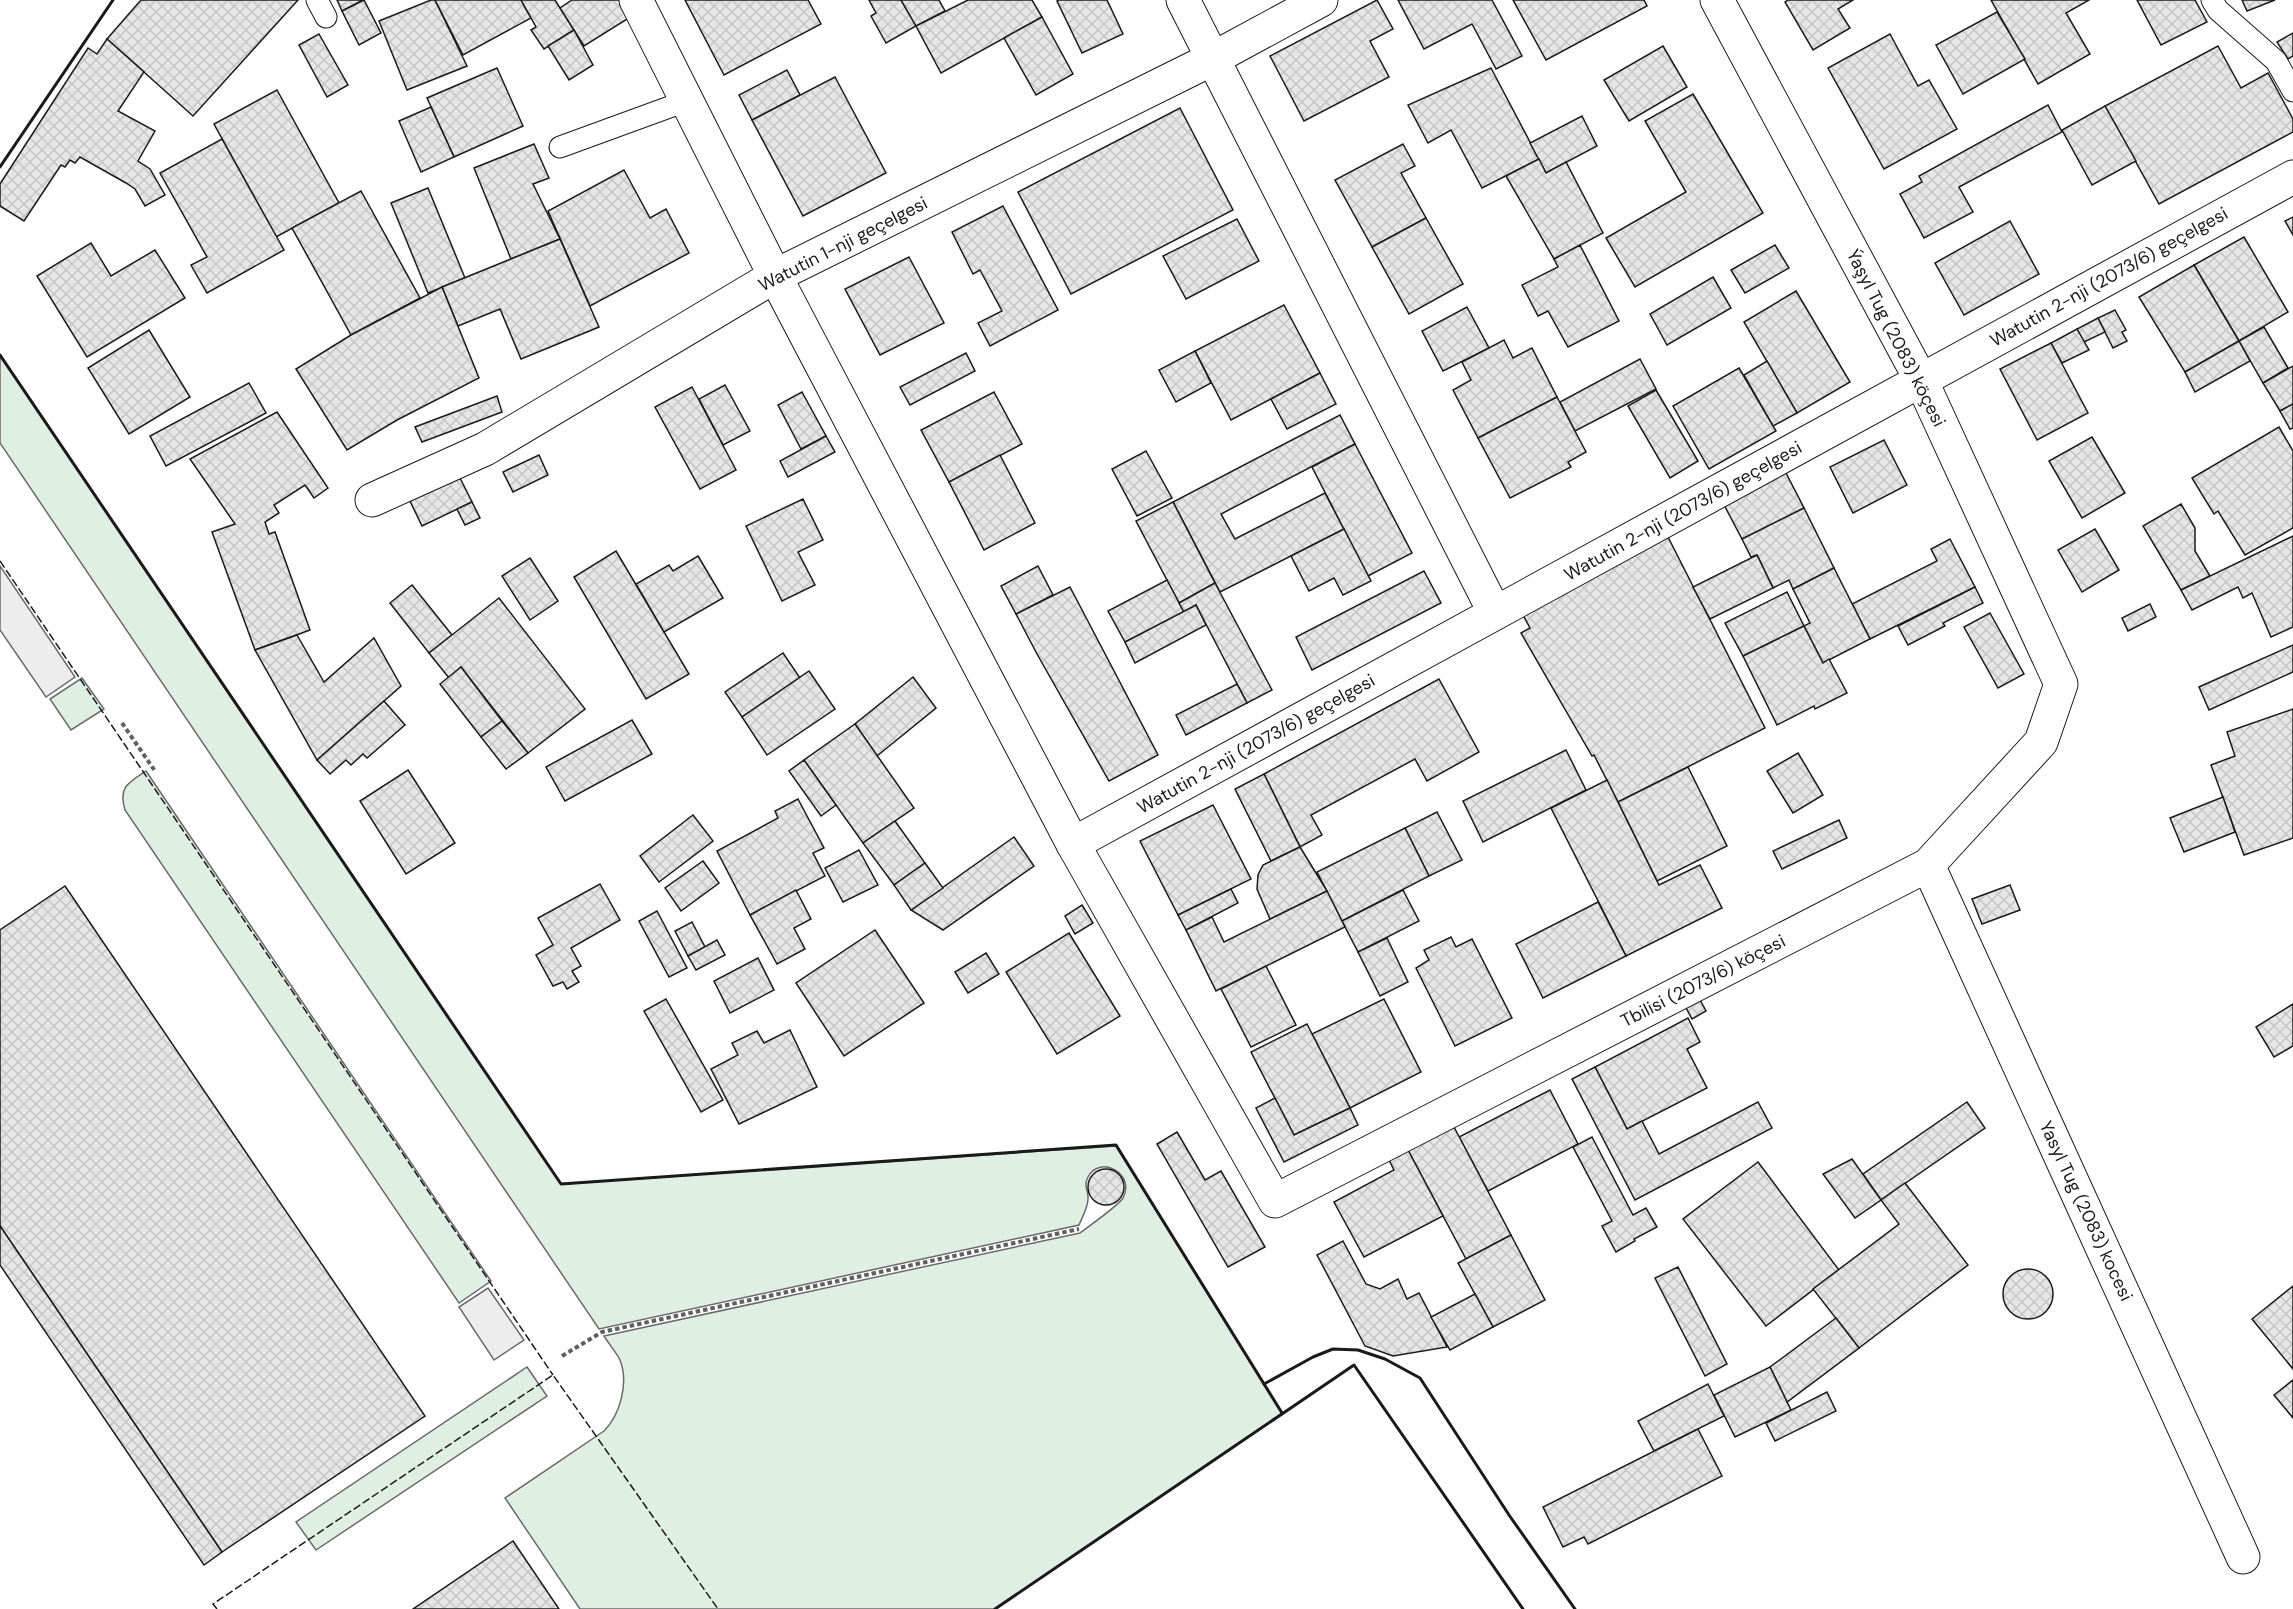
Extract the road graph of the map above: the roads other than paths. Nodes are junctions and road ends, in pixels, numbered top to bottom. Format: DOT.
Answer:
graph roads {
  1 [pos="636,0"];
  2 [pos="1183,0"];
  3 [pos="1321,0"];
  4 [pos="1717,0"];
  5 [pos="2212,0"];
  6 [pos="1214,58"];
  7 [pos="2293,91"];
  8 [pos="686,100"];
  9 [pos="560,147"];
  10 [pos="2293,177"];
  11 [pos="775,276"];
  12 [pos="1921,380"];
  13 [pos="372,500"];
  14 [pos="1495,613"];
  15 [pos="2061,684"];
  16 [pos="1073,844"];
  17 [pos="1928,865"];
  18 [pos="2243,1557"];
  1 -- 8 [label="street"];
  2 -- 6 [label="street"];
  3 -- 6 [label="street, Watutin 1-nji geçelgesi"];
  4 -- 12 [label="street, Ýaşyl Tug (2083) köçesi"];
  5 -- 7 [label="lane"];
  6 -- 11 [label="street, Watutin 1-nji geçelgesi"];
  6 -- 14 [label="street"];
  8 -- 9 [label="lane"];
  8 -- 11 [label="street"];
  10 -- 12 [label="street, Watutin 2-nji (2073/6) geçelgesi"];
  11 -- 13 [label="street, Watutin 1-nji geçelgesi"];
  11 -- 16 [label="street"];
  12 -- 14 [label="street, Watutin 2-nji (2073/6) geçelgesi"];
  12 -- 15 [label="street, Ýaşyl Tug (2083) köçesi"];
  14 -- 16 [label="street, Watutin 2-nji (2073/6) geçelgesi"];
  15 -- 17 [label="street, Tbilisi (2073/6) köçesi"];
  16 -- 17 [label="street, Tbilisi (2073/6) köçesi"];
  17 -- 18 [label="street, Yasyl Tug (2083) kocesi"];
}
